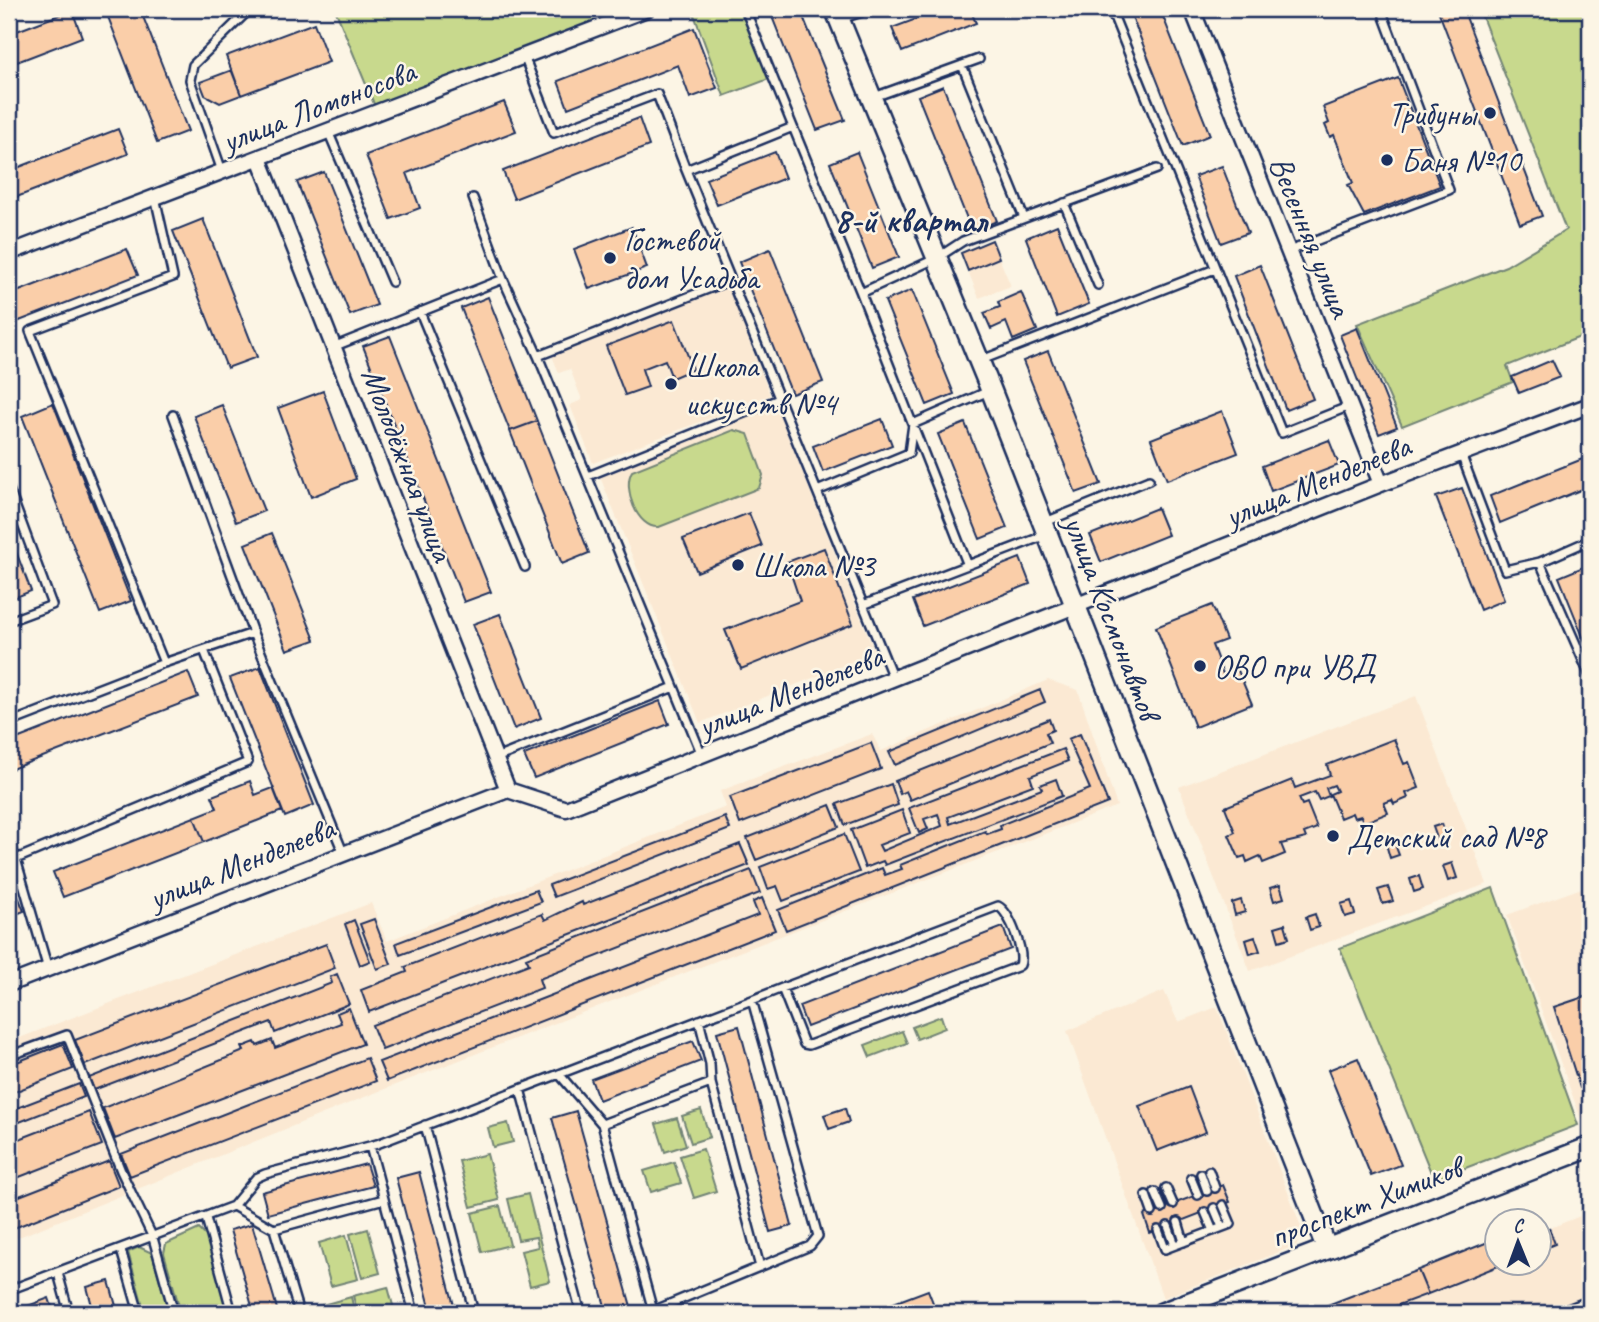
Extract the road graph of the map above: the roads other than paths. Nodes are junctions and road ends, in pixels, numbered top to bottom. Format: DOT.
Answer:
graph roads {
  1 [pos="250,9"];
  2 [pos="647,9"];
  3 [pos="746,9"];
  4 [pos="860,9"];
  5 [pos="1192,9"];
  6 [pos="836,12"];
  7 [pos="1112,12"];
  8 [pos="1384,17"];
  9 [pos="524,56"];
  10 [pos="979,59"];
  11 [pos="962,65"];
  12 [pos="870,98"];
  13 [pos="793,127"];
  14 [pos="328,131"];
  15 [pos="259,158"];
  16 [pos="1157,169"];
  17 [pos="686,170"];
  18 [pos="222,172"];
  19 [pos="155,197"];
  20 [pos="473,198"];
  21 [pos="1064,203"];
  22 [pos="1024,218"];
  23 [pos="1288,251"];
  24 [pos="9,253"];
  25 [pos="937,258"];
  26 [pos="1215,268"];
  27 [pos="503,279"];
  28 [pos="731,280"];
  29 [pos="392,282"];
  30 [pos="1098,285"];
  31 [pos="861,293"];
  32 [pos="420,312"];
  33 [pos="333,347"];
  34 [pos="538,355"];
  35 [pos="978,361"];
  36 [pos="991,390"];
  37 [pos="779,398"];
  38 [pos="1590,405"];
  39 [pos="1350,406"];
  40 [pos="173,415"];
  41 [pos="914,424"];
  42 [pos="1461,454"];
  43 [pos="588,476"];
  44 [pos="1149,480"];
  45 [pos="1381,484"];
  46 [pos="9,489"];
  47 [pos="817,491"];
  48 [pos="1044,529"];
  49 [pos="1590,540"];
  50 [pos="1540,562"];
  51 [pos="967,563"];
  52 [pos="525,567"];
  53 [pos="863,605"];
  54 [pos="1075,607"];
  55 [pos="9,621"];
  56 [pos="253,633"];
  57 [pos="204,650"];
  58 [pos="164,663"];
  59 [pos="1590,676"];
  60 [pos="893,679"];
  61 [pos="674,687"];
  62 [pos="9,723"];
  63 [pos="702,755"];
  64 [pos="495,758"];
  65 [pos="508,790"];
  66 [pos="9,841"];
  67 [pos="343,852"];
  68 [pos="16,859"];
  69 [pos="48,969"];
  70 [pos="9,984"];
  71 [pos="782,988"];
  72 [pos="752,1000"];
  73 [pos="699,1020"];
  74 [pos="9,1056"];
  75 [pos="559,1074"];
  76 [pos="711,1083"];
  77 [pos="520,1089"];
  78 [pos="602,1124"];
  79 [pos="425,1125"];
  80 [pos="370,1146"];
  81 [pos="1590,1147"];
  82 [pos="1205,1173"];
  83 [pos="1191,1178"];
  84 [pos="1166,1188"];
  85 [pos="1211,1189"];
  86 [pos="1155,1192"];
  87 [pos="1146,1195"];
  88 [pos="1198,1195"];
  89 [pos="384,1199"];
  90 [pos="1173,1204"];
  91 [pos="1223,1205"];
  92 [pos="233,1206"];
  93 [pos="1162,1208"];
  94 [pos="1214,1208"];
  95 [pos="1152,1212"];
  96 [pos="1205,1212"];
  97 [pos="206,1218"];
  98 [pos="1178,1222"];
  99 [pos="1168,1226"];
  100 [pos="1222,1227"];
  101 [pos="274,1229"];
  102 [pos="1158,1230"];
  103 [pos="1213,1231"];
  104 [pos="153,1238"];
  105 [pos="1184,1242"];
  106 [pos="1175,1245"];
  107 [pos="1327,1249"];
  108 [pos="121,1250"];
  109 [pos="760,1267"];
  110 [pos="58,1273"];
  111 [pos="9,1290"];
  112 [pos="1590,1300"];
  113 [pos="650,1312"];
  114 [pos="69,1313"];
  115 [pos="139,1313"];
  116 [pos="173,1313"];
  117 [pos="232,1313"];
  118 [pos="299,1313"];
  119 [pos="414,1313"];
  120 [pos="474,1313"];
  121 [pos="581,1313"];
  122 [pos="1161,1313"];
  123 [pos="1558,1313"];
  1 -- 18 [label="lane"];
  2 -- 9 [label="street, улица Ломоносова"];
  3 -- 13 [label="lane"];
  4 -- 6 [label="street"];
  5 -- 23 [label="street, Весенняя улица"];
  6 -- 12 [label="street, улица Космонавтов"];
  7 -- 26 [label="lane"];
  8 -- 23 [label="lane"];
  9 -- 14 [label="street, улица Ломоносова"];
  9 -- 17 [label="lane"];
  10 -- 11 [label="lane"];
  11 -- 12 [label="lane"];
  11 -- 22 [label="lane"];
  12 -- 25 [label="street, улица Космонавтов"];
  13 -- 17 [label="lane"];
  13 -- 31 [label="lane"];
  14 -- 15 [label="street, улица Ломоносова"];
  14 -- 29 [label="lane"];
  15 -- 18 [label="street, улица Ломоносова"];
  15 -- 33 [label="street, Молодёжная улица"];
  16 -- 21 [label="lane"];
  17 -- 28 [label="lane"];
  18 -- 19 [label="street, улица Ломоносова"];
  19 -- 24 [label="street, улица Ломоносова"];
  19 -- 58 [label="lane"];
  20 -- 27 [label="lane"];
  21 -- 22 [label="lane"];
  21 -- 30 [label="lane"];
  22 -- 25 [label="lane"];
  23 -- 39 [label="street, Весенняя улица"];
  25 -- 31 [label="lane"];
  25 -- 35 [label="street, улица Космонавтов"];
  26 -- 35 [label="lane"];
  26 -- 39 [label="lane"];
  27 -- 32 [label="lane"];
  27 -- 34 [label="lane"];
  28 -- 34 [label="lane"];
  28 -- 37 [label="lane"];
  31 -- 41 [label="lane"];
  32 -- 33 [label="lane"];
  32 -- 52 [label="lane"];
  33 -- 64 [label="street, Молодёжная улица"];
  34 -- 43 [label="lane"];
  35 -- 36 [label="street, улица Космонавтов"];
  36 -- 41 [label="lane"];
  36 -- 48 [label="street, улица Космонавтов"];
  37 -- 43 [label="lane"];
  37 -- 47 [label="lane"];
  38 -- 42 [label="street, улица Менделеева"];
  39 -- 45 [label="street, Весенняя улица"];
  40 -- 56 [label="lane"];
  41 -- 47 [label="lane"];
  41 -- 51 [label="lane"];
  42 -- 45 [label="street, улица Менделеева"];
  42 -- 50 [label="lane"];
  43 -- 61 [label="lane"];
  44 -- 48 [label="lane"];
  45 -- 54 [label="street, улица Менделеева"];
  46 -- 55 [label="lane"];
  47 -- 53 [label="lane"];
  48 -- 51 [label="lane"];
  48 -- 54 [label="street, улица Космонавтов"];
  49 -- 50 [label="lane"];
  50 -- 59 [label="lane"];
  51 -- 53 [label="lane"];
  53 -- 60 [label="lane"];
  54 -- 60 [label="street, улица Менделеева"];
  54 -- 107 [label="street, улица Космонавтов"];
  56 -- 57 [label="lane"];
  56 -- 67 [label="lane"];
  57 -- 58 [label="lane"];
  57 -- 68 [label="lane"];
  58 -- 62 [label="lane"];
  60 -- 63 [label="street, улица Менделеева"];
  61 -- 63 [label="lane"];
  61 -- 64 [label="lane"];
  63 -- 65 [label="street, улица Менделеева"];
  64 -- 65 [label="street, Молодёжная улица"];
  65 -- 67 [label="street, улица Менделеева"];
  66 -- 68 [label="lane"];
  67 -- 69 [label="street, улица Менделеева"];
  68 -- 69 [label="lane"];
  69 -- 70 [label="street, улица Менделеева"];
  71 -- 71 [label="lane"];
  71 -- 72 [label="lane"];
  72 -- 73 [label="lane"];
  72 -- 109 [label="lane"];
  73 -- 75 [label="lane"];
  73 -- 76 [label="lane"];
  74 -- 104 [label="lane"];
  75 -- 77 [label="lane"];
  75 -- 78 [label="lane"];
  76 -- 78 [label="lane"];
  76 -- 109 [label="lane"];
  77 -- 79 [label="lane"];
  77 -- 121 [label="lane"];
  78 -- 113 [label="lane"];
  79 -- 80 [label="lane"];
  79 -- 120 [label="lane"];
  80 -- 89 [label="lane"];
  80 -- 92 [label="lane"];
  81 -- 107 [label="street, проспект Химиков"];
  82 -- 85 [label="lane"];
  83 -- 88 [label="lane"];
  84 -- 90 [label="lane"];
  86 -- 93 [label="lane"];
  87 -- 95 [label="lane"];
  89 -- 101 [label="lane"];
  89 -- 119 [label="lane"];
  91 -- 100 [label="lane"];
  92 -- 97 [label="lane"];
  92 -- 101 [label="lane"];
  94 -- 100 [label="lane"];
  96 -- 103 [label="lane"];
  97 -- 104 [label="lane"];
  97 -- 117 [label="lane"];
  98 -- 105 [label="lane"];
  99 -- 106 [label="lane"];
  100 -- 103 [label="lane"];
  101 -- 118 [label="lane"];
  102 -- 106 [label="lane"];
  103 -- 105 [label="lane"];
  104 -- 108 [label="lane"];
  104 -- 116 [label="lane"];
  105 -- 106 [label="lane"];
  107 -- 122 [label="street, проспект Химиков"];
  108 -- 110 [label="lane"];
  108 -- 115 [label="lane"];
  109 -- 113 [label="lane"];
  110 -- 111 [label="lane"];
  110 -- 114 [label="lane"];
  112 -- 123 [label="lane"];
}
